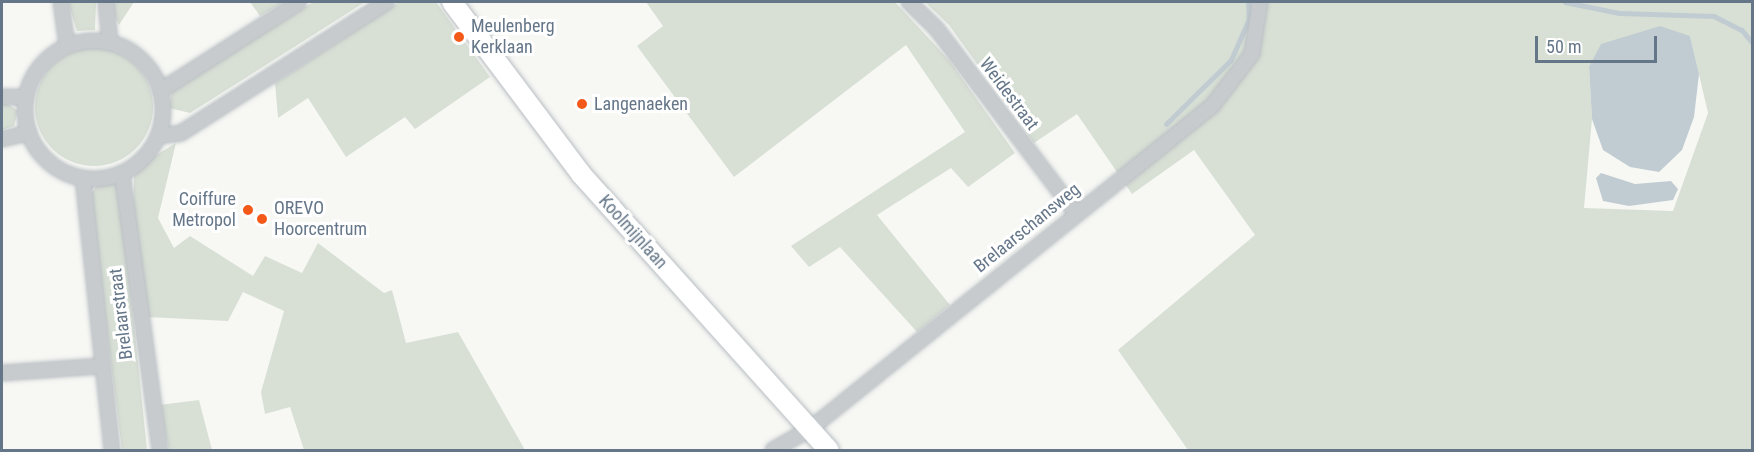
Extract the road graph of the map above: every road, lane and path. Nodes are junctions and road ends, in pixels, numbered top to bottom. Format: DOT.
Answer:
graph roads {
  1 [pos="61,2"];
  2 [pos="105,2"];
  3 [pos="299,2"];
  4 [pos="387,2"];
  5 [pos="452,2"];
  6 [pos="909,2"];
  7 [pos="1260,2"];
  8 [pos="110,43"];
  9 [pos="67,46"];
  10 [pos="160,91"];
  11 [pos="2,97"];
  12 [pos="25,97"];
  13 [pos="28,133"];
  14 [pos="158,136"];
  15 [pos="2,139"];
  16 [pos="122,172"];
  17 [pos="83,178"];
  18 [pos="1075,212"];
  19 [pos="102,366"];
  20 [pos="2,373"];
  21 [pos="810,429"];
  22 [pos="112,450"];
  23 [pos="160,450"];
  24 [pos="773,450"];
  25 [pos="829,450"];
  1 -- 9 [label="street"];
  2 -- 8 [label="street"];
  3 -- 10 [label="street"];
  4 -- 14 [label="street"];
  5 -- 21 [label="street, Koolmijnlaan"];
  6 -- 18 [label="street, Weidestraat"];
  7 -- 18 [label="street, Brelaarschansweg"];
  8 -- 9 [label="street"];
  8 -- 10 [label="street"];
  9 -- 12 [label="street"];
  10 -- 14 [label="street"];
  11 -- 12 [label="street"];
  12 -- 13 [label="street"];
  13 -- 15 [label="street"];
  13 -- 17 [label="street"];
  14 -- 16 [label="street"];
  16 -- 17 [label="street"];
  16 -- 23 [label="street, Brelaarstraat"];
  17 -- 19 [label="street, Brelaarstraat"];
  18 -- 21 [label="street, Brelaarschansweg"];
  19 -- 20 [label="street"];
  19 -- 22 [label="street, Brelaarstraat"];
  21 -- 24 [label="street, Brelaarschansweg"];
  21 -- 25 [label="street, Koolmijnlaan"];
}
